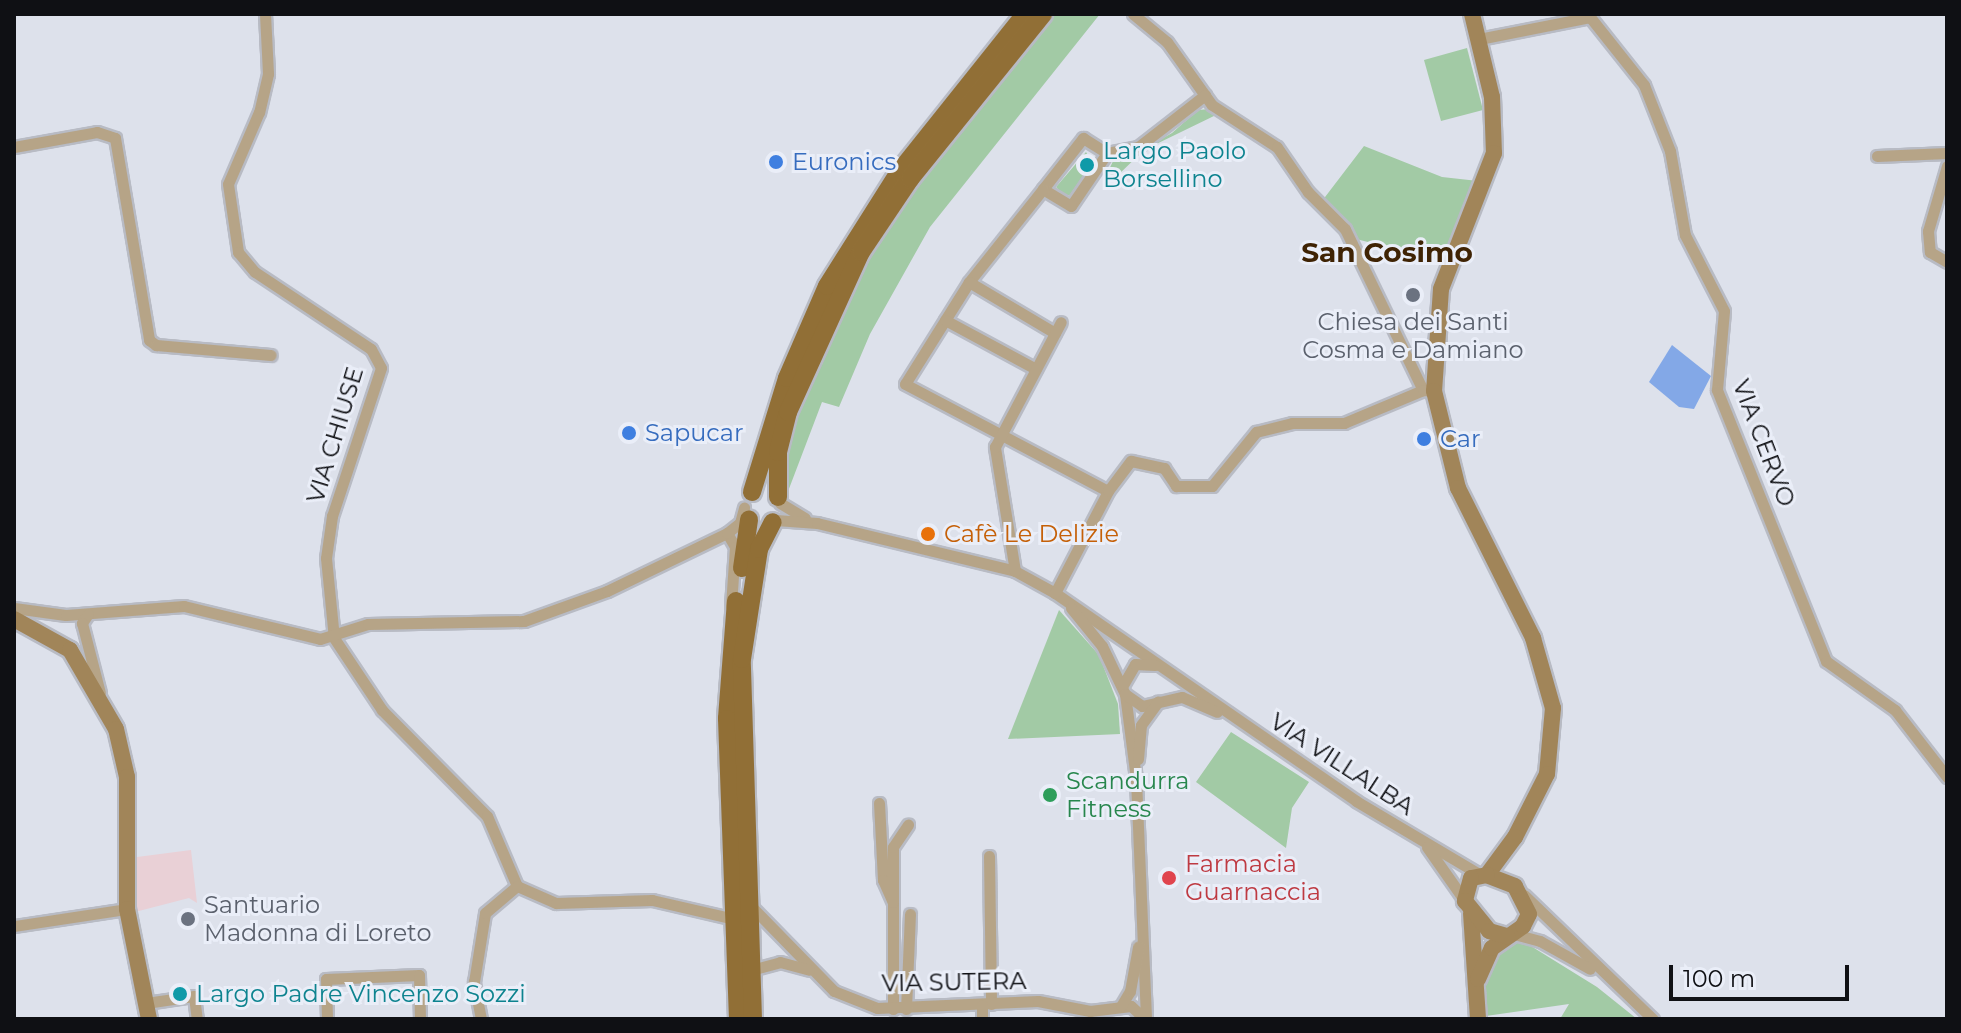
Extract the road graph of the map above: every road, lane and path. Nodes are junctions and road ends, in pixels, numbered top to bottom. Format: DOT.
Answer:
graph roads {
  1 [pos="265,14"];
  2 [pos="1025,14"];
  3 [pos="1043,14"];
  4 [pos="1133,14"];
  5 [pos="1472,14"];
  6 [pos="1479,39"];
  7 [pos="1205,95"];
  8 [pos="14,147"];
  9 [pos="1107,153"];
  10 [pos="1947,153"];
  11 [pos="1877,156"];
  12 [pos="1947,166"];
  13 [pos="1040,192"];
  14 [pos="1947,262"];
  15 [pos="969,282"];
  16 [pos="945,320"];
  17 [pos="271,355"];
  18 [pos="1036,369"];
  19 [pos="1429,391"];
  20 [pos="1001,435"];
  21 [pos="1108,491"];
  22 [pos="777,510"];
  23 [pos="741,519"];
  24 [pos="1015,571"];
  25 [pos="1055,593"];
  26 [pos="1066,601"];
  27 [pos="14,608"];
  28 [pos="88,614"];
  29 [pos="14,619"];
  30 [pos="334,638"];
  31 [pos="1159,668"];
  32 [pos="1124,690"];
  33 [pos="100,694"];
  34 [pos="1160,700"];
  35 [pos="1233,719"];
  36 [pos="1947,777"];
  37 [pos="1136,779"];
  38 [pos="879,803"];
  39 [pos="908,825"];
  40 [pos="1515,837"];
  41 [pos="1427,846"];
  42 [pos="989,856"];
  43 [pos="1483,874"];
  44 [pos="517,886"];
  45 [pos="1518,890"];
  46 [pos="747,901"];
  47 [pos="893,902"];
  48 [pos="1467,906"];
  49 [pos="127,909"];
  50 [pos="910,914"];
  51 [pos="734,919"];
  52 [pos="14,926"];
  53 [pos="1140,935"];
  54 [pos="1510,935"];
  55 [pos="751,970"];
  56 [pos="809,970"];
  57 [pos="1604,977"];
  58 [pos="1478,979"];
  59 [pos="986,1004"];
  60 [pos="1062,1006"];
  61 [pos="1118,1008"];
  62 [pos="893,1009"];
  63 [pos="906,1009"];
  64 [pos="147,1011"];
  65 [pos="196,1014"];
  66 [pos="327,1019"];
  67 [pos="420,1019"];
  68 [pos="481,1019"];
  69 [pos="738,1019"];
  70 [pos="753,1019"];
  71 [pos="982,1019"];
  72 [pos="1083,1019"];
  73 [pos="1108,1019"];
  74 [pos="1146,1019"];
  75 [pos="1478,1019"];
  76 [pos="1653,1019"];
  1 -- 30 [label="street, VIA CHIUSE"];
  2 -- 23 [label="main road"];
  3 -- 22 [label="main road"];
  4 -- 7 [label="street"];
  5 -- 6 [label="street"];
  6 -- 19 [label="street"];
  6 -- 36 [label="street, VIA CERVO"];
  7 -- 9 [label="street"];
  7 -- 19 [label="street"];
  8 -- 17 [label="street"];
  9 -- 13 [label="street"];
  9 -- 13 [label="street"];
  10 -- 11 [label="street"];
  12 -- 14 [label="street"];
  13 -- 15 [label="street"];
  15 -- 16 [label="street"];
  15 -- 18 [label="street"];
  16 -- 18 [label="street"];
  16 -- 20 [label="street"];
  18 -- 20 [label="street"];
  19 -- 21 [label="street"];
  19 -- 40 [label="street"];
  20 -- 21 [label="street"];
  20 -- 24 [label="street"];
  21 -- 25 [label="street"];
  22 -- 23 [label="main road"];
  22 -- 23 [label="main road"];
  22 -- 24 [label="street"];
  22 -- 46 [label="main road"];
  23 -- 30 [label="street"];
  23 -- 51 [label="main road"];
  24 -- 25 [label="street"];
  25 -- 26 [label="street"];
  26 -- 31 [label="street"];
  26 -- 32 [label="street"];
  27 -- 28 [label="street"];
  28 -- 30 [label="street"];
  28 -- 33 [label="street"];
  29 -- 33 [label="street"];
  30 -- 44 [label="street, VIA CHIUSE"];
  31 -- 32 [label="street"];
  31 -- 34 [label="street"];
  31 -- 35 [label="street"];
  32 -- 34 [label="street"];
  32 -- 37 [label="street"];
  33 -- 49 [label="street"];
  34 -- 35 [label="street"];
  34 -- 37 [label="street"];
  35 -- 41 [label="street, VIA VILLALBA"];
  37 -- 53 [label="street"];
  38 -- 47 [label="street"];
  39 -- 47 [label="street"];
  40 -- 43 [label="street"];
  40 -- 45 [label="street"];
  41 -- 43 [label="street, VIA VILLALBA"];
  41 -- 48 [label="street"];
  42 -- 59 [label="street"];
  43 -- 45 [label="street"];
  43 -- 48 [label="street"];
  44 -- 51 [label="street"];
  44 -- 68 [label="street"];
  45 -- 54 [label="street"];
  45 -- 57 [label="street"];
  46 -- 55 [label="main road"];
  46 -- 56 [label="street, VIA SUTERA"];
  47 -- 62 [label="street"];
  48 -- 54 [label="street"];
  48 -- 58 [label="street"];
  49 -- 52 [label="street"];
  49 -- 64 [label="street"];
  50 -- 63 [label="street"];
  51 -- 69 [label="main road"];
  53 -- 61 [label="street"];
  53 -- 74 [label="street"];
  54 -- 57 [label="street"];
  54 -- 58 [label="street"];
  55 -- 56 [label="street"];
  55 -- 70 [label="main road"];
  56 -- 62 [label="street, VIA SUTERA"];
  57 -- 76 [label="street"];
  58 -- 75 [label="street"];
  59 -- 60 [label="street, VIA SUTERA"];
  59 -- 63 [label="street, VIA SUTERA"];
  59 -- 71 [label="street"];
  60 -- 61 [label="street, VIA SUTERA"];
  60 -- 72 [label="street"];
  61 -- 73 [label="street"];
  61 -- 74 [label="street"];
  62 -- 63 [label="street, VIA SUTERA"];
  64 -- 65 [label="street"];
  66 -- 67 [label="street"];
}
